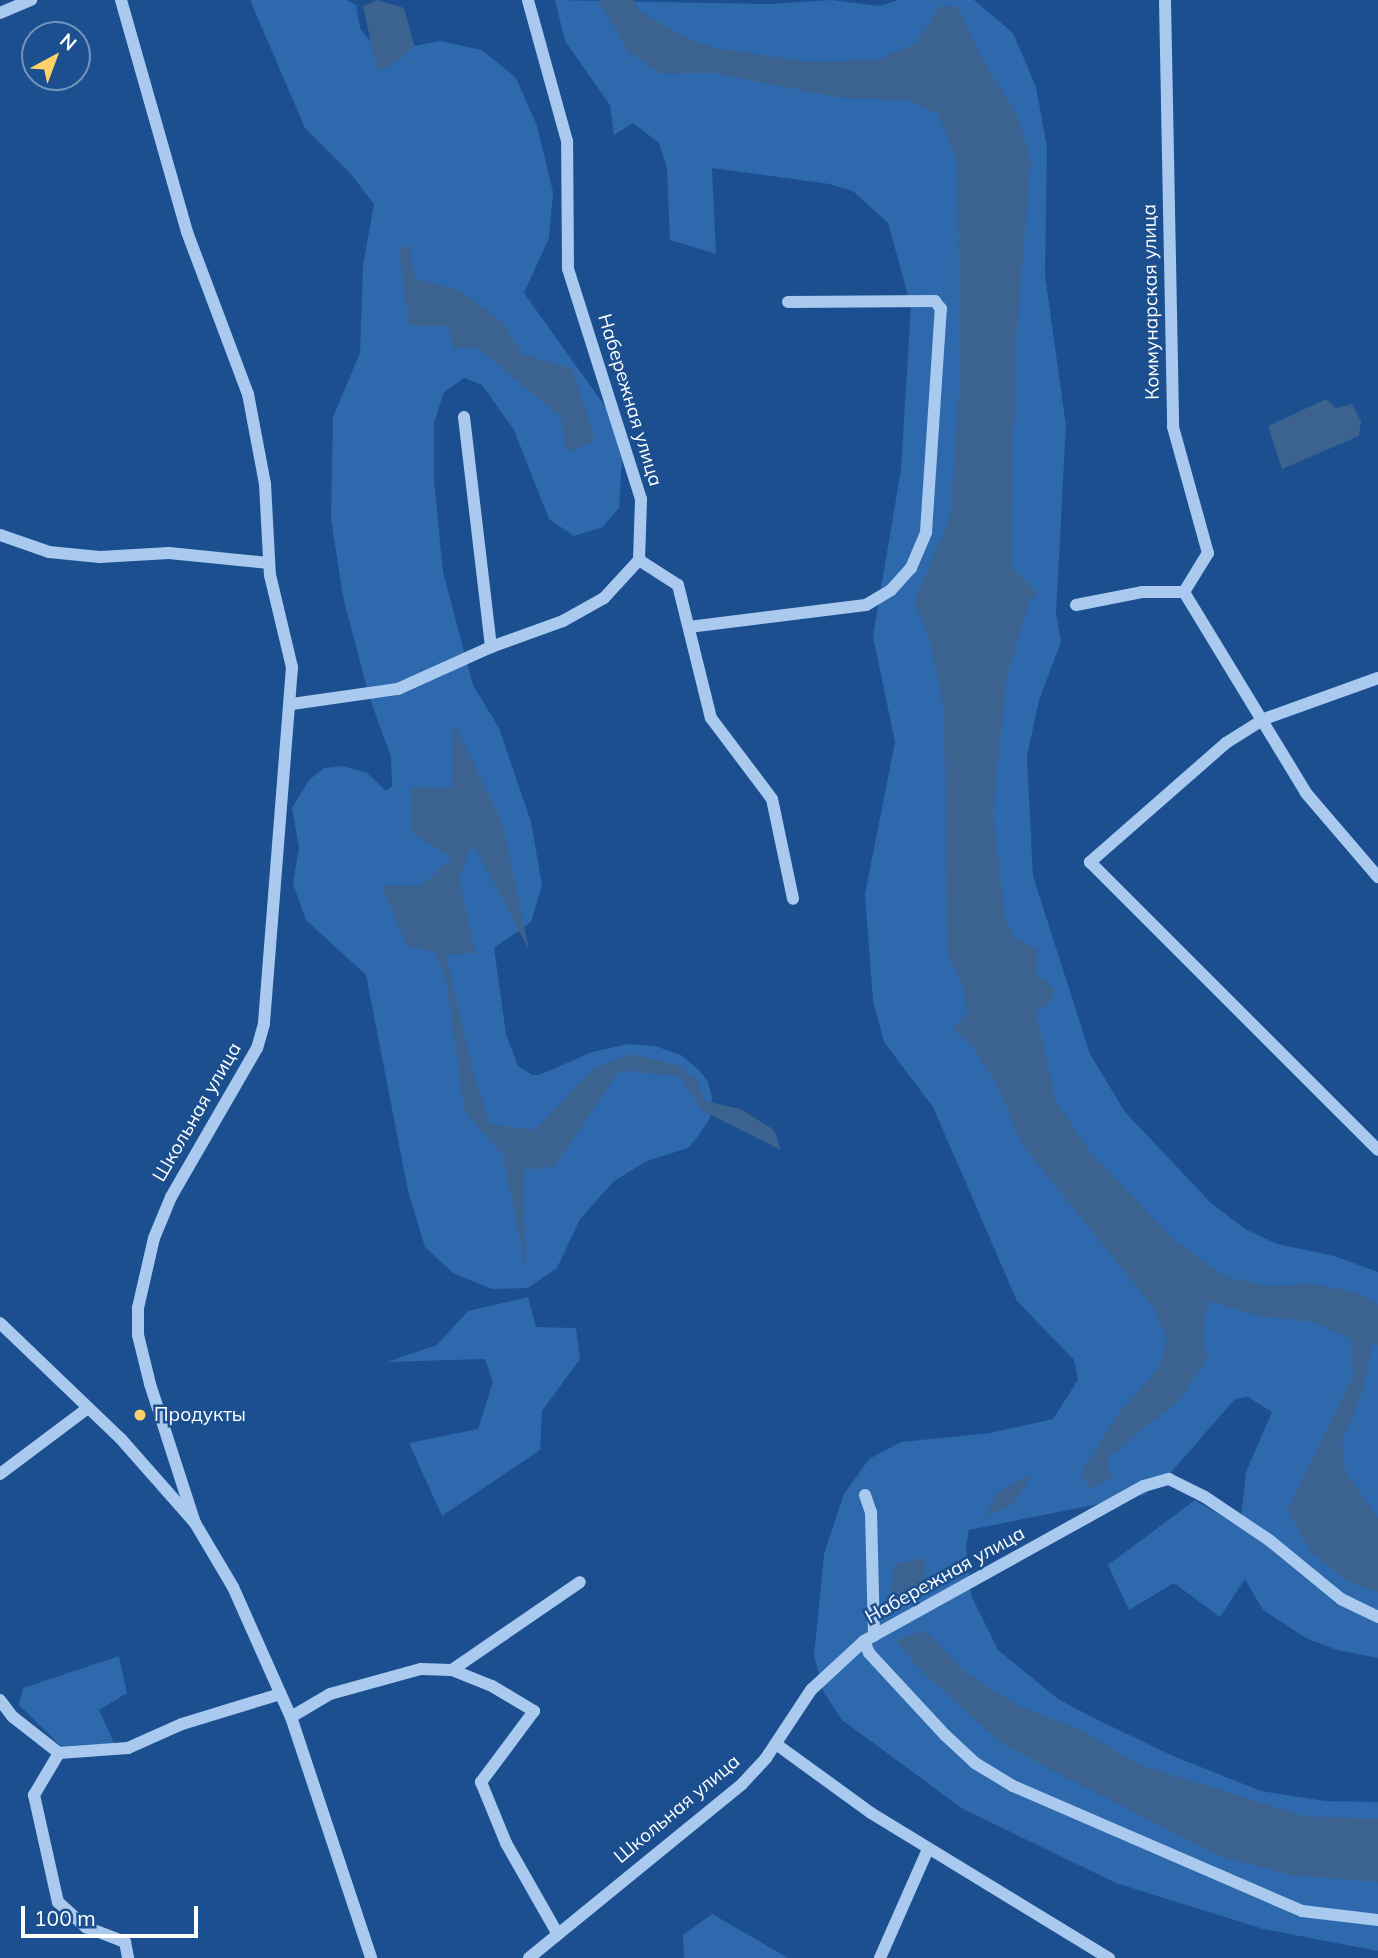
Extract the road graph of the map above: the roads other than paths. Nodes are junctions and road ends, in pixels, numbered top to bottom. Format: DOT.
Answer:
graph roads {
  1 [pos="31,0"];
  2 [pos="121,0"];
  3 [pos="528,0"];
  4 [pos="1165,0"];
  5 [pos="0,13"];
  6 [pos="788,302"];
  7 [pos="464,417"];
  8 [pos="0,535"];
  9 [pos="639,560"];
  10 [pos="268,563"];
  11 [pos="1184,592"];
  12 [pos="1076,605"];
  13 [pos="689,627"];
  14 [pos="491,647"];
  15 [pos="1378,678"];
  16 [pos="292,704"];
  17 [pos="1264,719"];
  18 [pos="1378,877"];
  19 [pos="793,899"];
  20 [pos="1378,1150"];
  21 [pos="0,1324"];
  22 [pos="88,1408"];
  23 [pos="0,1474"];
  24 [pos="865,1495"];
  25 [pos="195,1523"];
  26 [pos="580,1582"];
  27 [pos="1378,1617"];
  28 [pos="869,1638"];
  29 [pos="452,1670"];
  30 [pos="280,1694"];
  31 [pos="0,1700"];
  32 [pos="291,1717"];
  33 [pos="776,1744"];
  34 [pos="60,1754"];
  35 [pos="928,1849"];
  36 [pos="1378,1920"];
  37 [pos="556,1931"];
  38 [pos="128,1958"];
  39 [pos="371,1958"];
  40 [pos="529,1958"];
  41 [pos="880,1958"];
  42 [pos="1110,1958"];
  1 -- 5 [label="street"];
  2 -- 10 [label="street, Школьная улица"];
  3 -- 9 [label="street, Набережная улица"];
  4 -- 11 [label="street, Коммунарская улица"];
  6 -- 13 [label="street"];
  7 -- 14 [label="street"];
  8 -- 10 [label="street"];
  9 -- 13 [label="street"];
  9 -- 14 [label="street"];
  10 -- 16 [label="street, Школьная улица"];
  11 -- 12 [label="street"];
  11 -- 17 [label="street"];
  13 -- 19 [label="street"];
  14 -- 16 [label="street"];
  15 -- 17 [label="street"];
  16 -- 25 [label="street, Школьная улица"];
  17 -- 18 [label="street"];
  17 -- 20 [label="street"];
  21 -- 22 [label="street, Школьная улица"];
  22 -- 23 [label="street"];
  22 -- 25 [label="street, Школьная улица"];
  24 -- 28 [label="street"];
  25 -- 30 [label="street, Школьная улица"];
  26 -- 29 [label="street"];
  27 -- 28 [label="street, Набережная улица"];
  28 -- 33 [label="street, Школьная улица"];
  28 -- 36 [label="street, Набережная улица"];
  29 -- 32 [label="street"];
  29 -- 37 [label="street"];
  30 -- 32 [label="street, Школьная улица"];
  30 -- 34 [label="street"];
  31 -- 34 [label="street"];
  32 -- 39 [label="street, Школьная улица"];
  33 -- 35 [label="street"];
  33 -- 37 [label="street, Школьная улица"];
  34 -- 38 [label="street"];
  35 -- 41 [label="street"];
  35 -- 42 [label="street"];
  37 -- 40 [label="street, Школьная улица"];
}
